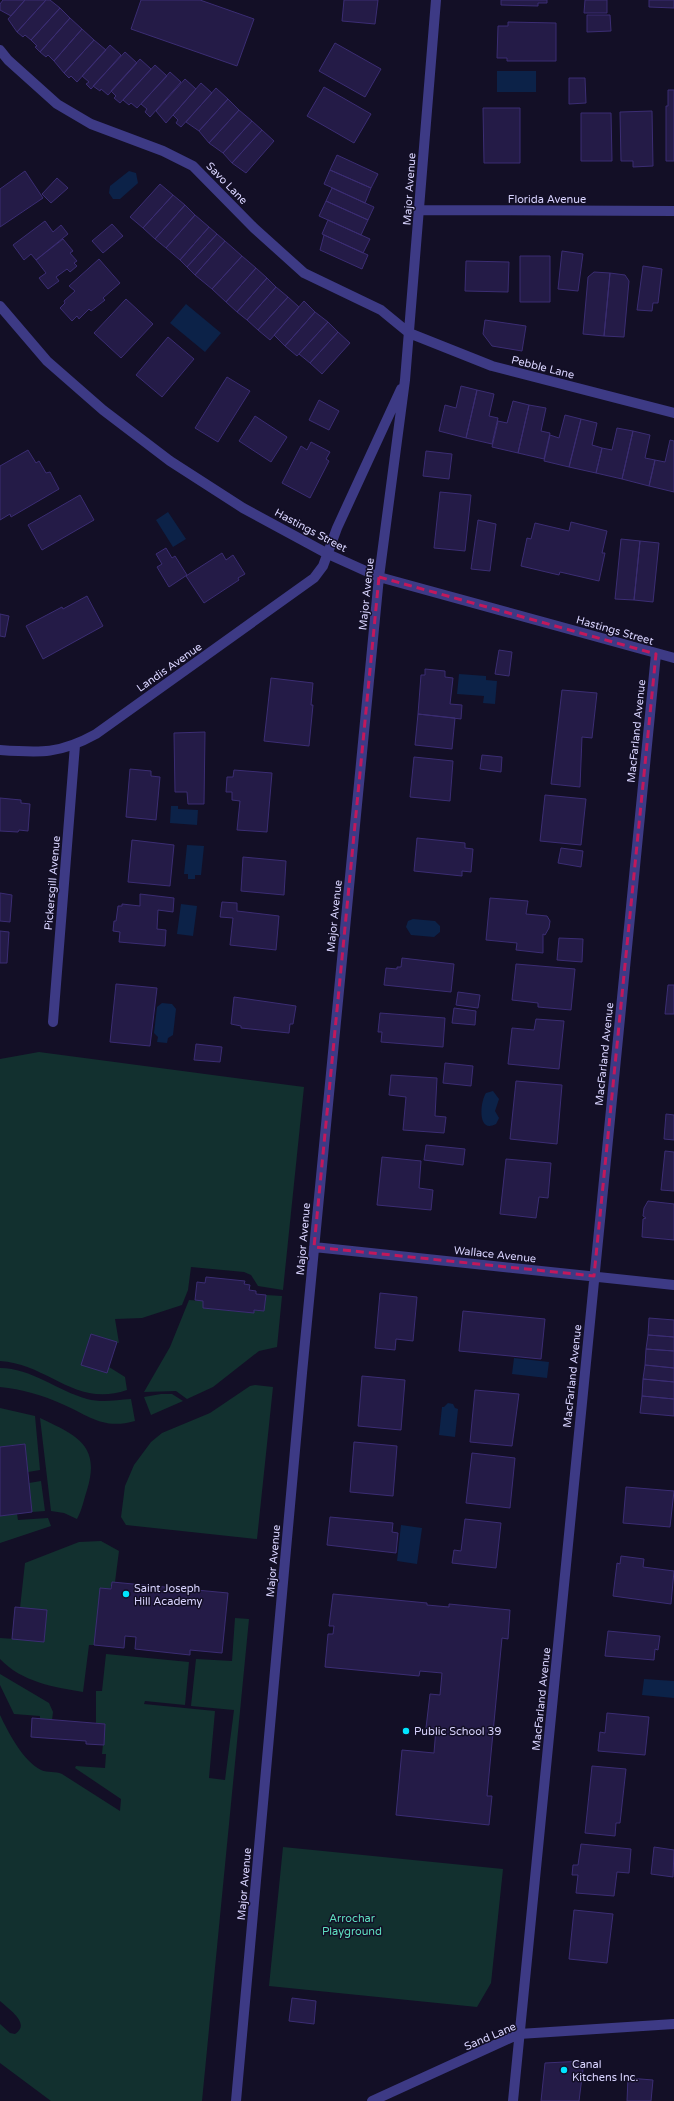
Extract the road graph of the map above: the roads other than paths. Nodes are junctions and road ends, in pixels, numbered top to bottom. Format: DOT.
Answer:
graph roads {
  1 [pos="436,0"];
  2 [pos="0,50"];
  3 [pos="419,210"];
  4 [pos="674,211"];
  5 [pos="0,306"];
  6 [pos="409,333"];
  7 [pos="405,380"];
  8 [pos="674,413"];
  9 [pos="328,554"];
  10 [pos="379,577"];
  11 [pos="656,654"];
  12 [pos="674,658"];
  13 [pos="75,745"];
  14 [pos="0,750"];
  15 [pos="54,1022"];
  16 [pos="314,1247"];
  17 [pos="594,1276"];
  18 [pos="674,1284"];
  19 [pos="674,2024"];
  20 [pos="519,2034"];
  21 [pos="236,2101"];
  22 [pos="372,2101"];
  23 [pos="513,2101"];
  1 -- 3 [label="street, Major Avenue"];
  2 -- 6 [label="street, Savo Lane"];
  3 -- 4 [label="street, Florida Avenue"];
  3 -- 6 [label="street, Major Avenue"];
  5 -- 9 [label="street, Hastings Street"];
  6 -- 7 [label="street, Major Avenue"];
  6 -- 8 [label="street, Pebble Lane"];
  7 -- 9 [label="street, Major Avenue"];
  7 -- 10 [label="street, Major Avenue"];
  9 -- 10 [label="street, Hastings Street"];
  9 -- 13 [label="street, Landis Avenue"];
  10 -- 11 [label="street, Hastings Street"];
  10 -- 16 [label="street, Major Avenue"];
  11 -- 12 [label="street, Hastings Street"];
  11 -- 17 [label="street, MacFarland Avenue"];
  13 -- 14 [label="street, Landis Avenue"];
  13 -- 15 [label="street, Pickersgill Avenue"];
  16 -- 17 [label="street, Wallace Avenue"];
  16 -- 21 [label="street, Major Avenue"];
  17 -- 18 [label="street, Wallace Avenue"];
  17 -- 20 [label="street, MacFarland Avenue"];
  19 -- 20 [label="street, Sand Lane"];
  20 -- 22 [label="street, Sand Lane"];
  20 -- 23 [label="street, MacFarland Avenue"];
}
